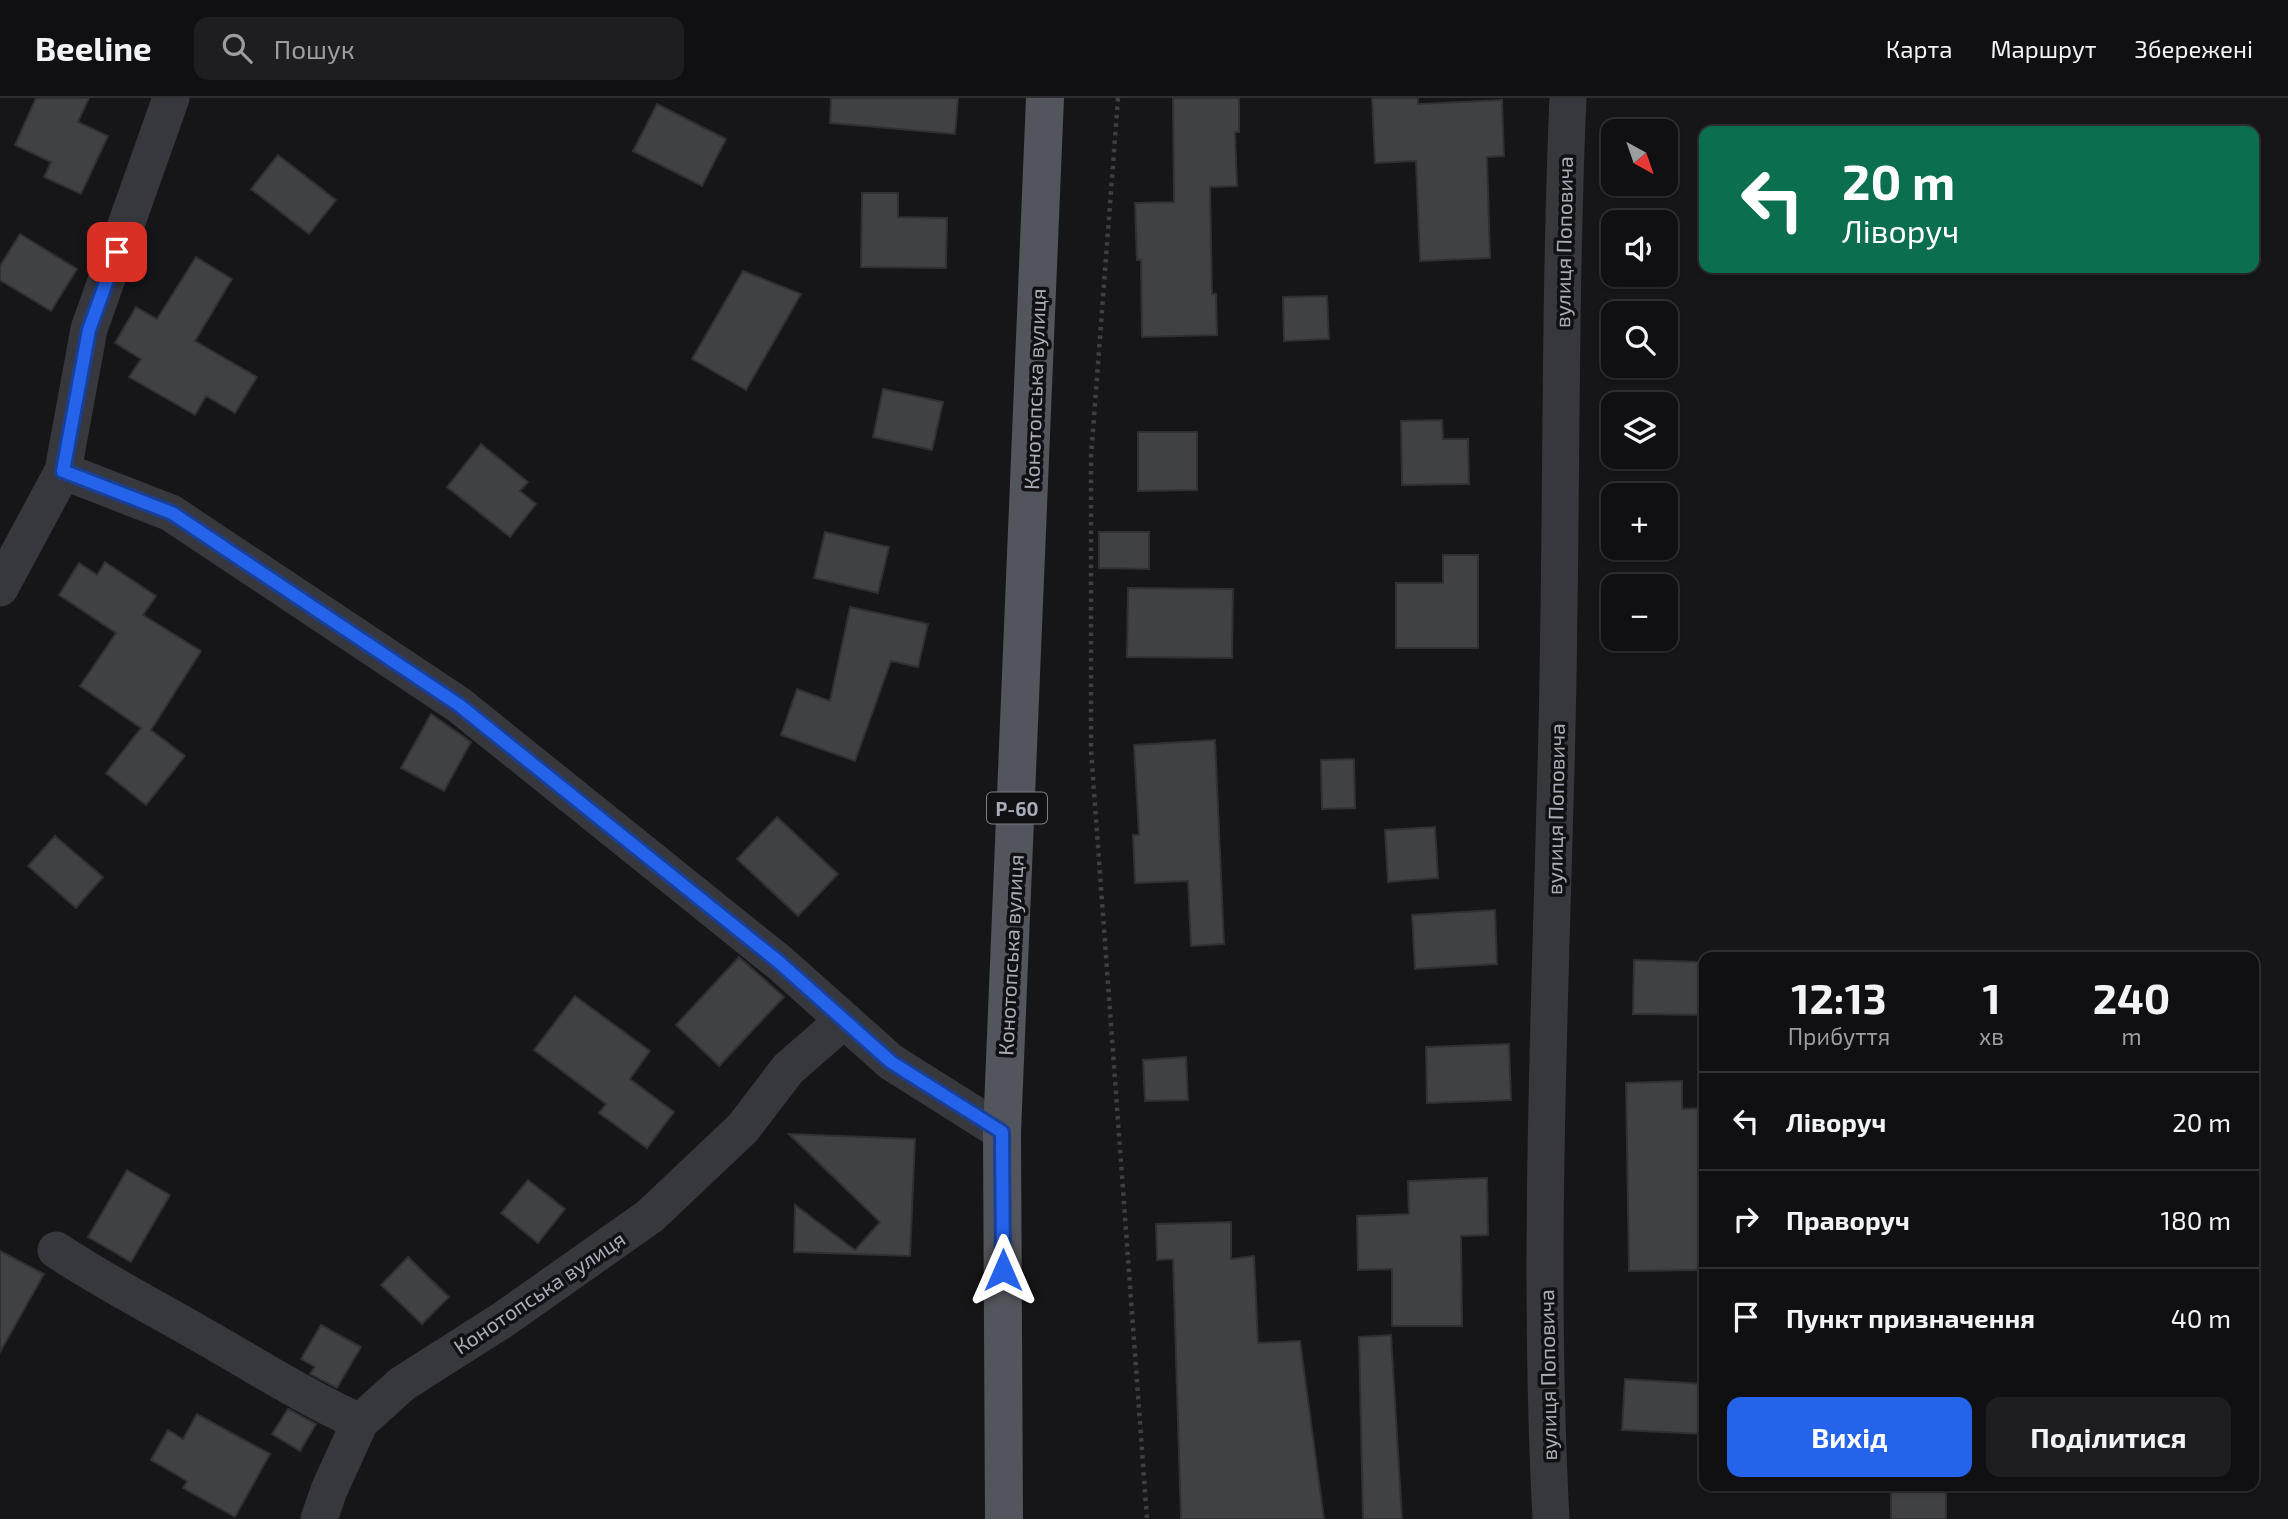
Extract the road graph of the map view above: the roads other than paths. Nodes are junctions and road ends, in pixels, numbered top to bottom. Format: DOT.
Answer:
graph roads {
  1 [pos="171,98"];
  2 [pos="1045,98"];
  3 [pos="1568,98"];
  4 [pos="63,471"];
  5 [pos="0,588"];
  6 [pos="844,1020"];
  7 [pos="1002,1132"];
  8 [pos="55,1250"];
  9 [pos="360,1422"];
  10 [pos="319,1519"];
  11 [pos="1004,1519"];
  12 [pos="1551,1519"];
  1 -- 4 [label="street"];
  2 -- 7 [label="main road, Конотопська вулиця / Р-60"];
  3 -- 12 [label="street, вулиця Поповича"];
  4 -- 5 [label="street"];
  4 -- 6 [label="street"];
  6 -- 7 [label="street"];
  6 -- 9 [label="street, Конотопська вулиця"];
  7 -- 11 [label="main road, Конотопська вулиця / Р-60"];
  8 -- 9 [label="street"];
  9 -- 10 [label="street, Конотопська вулиця"];
}
